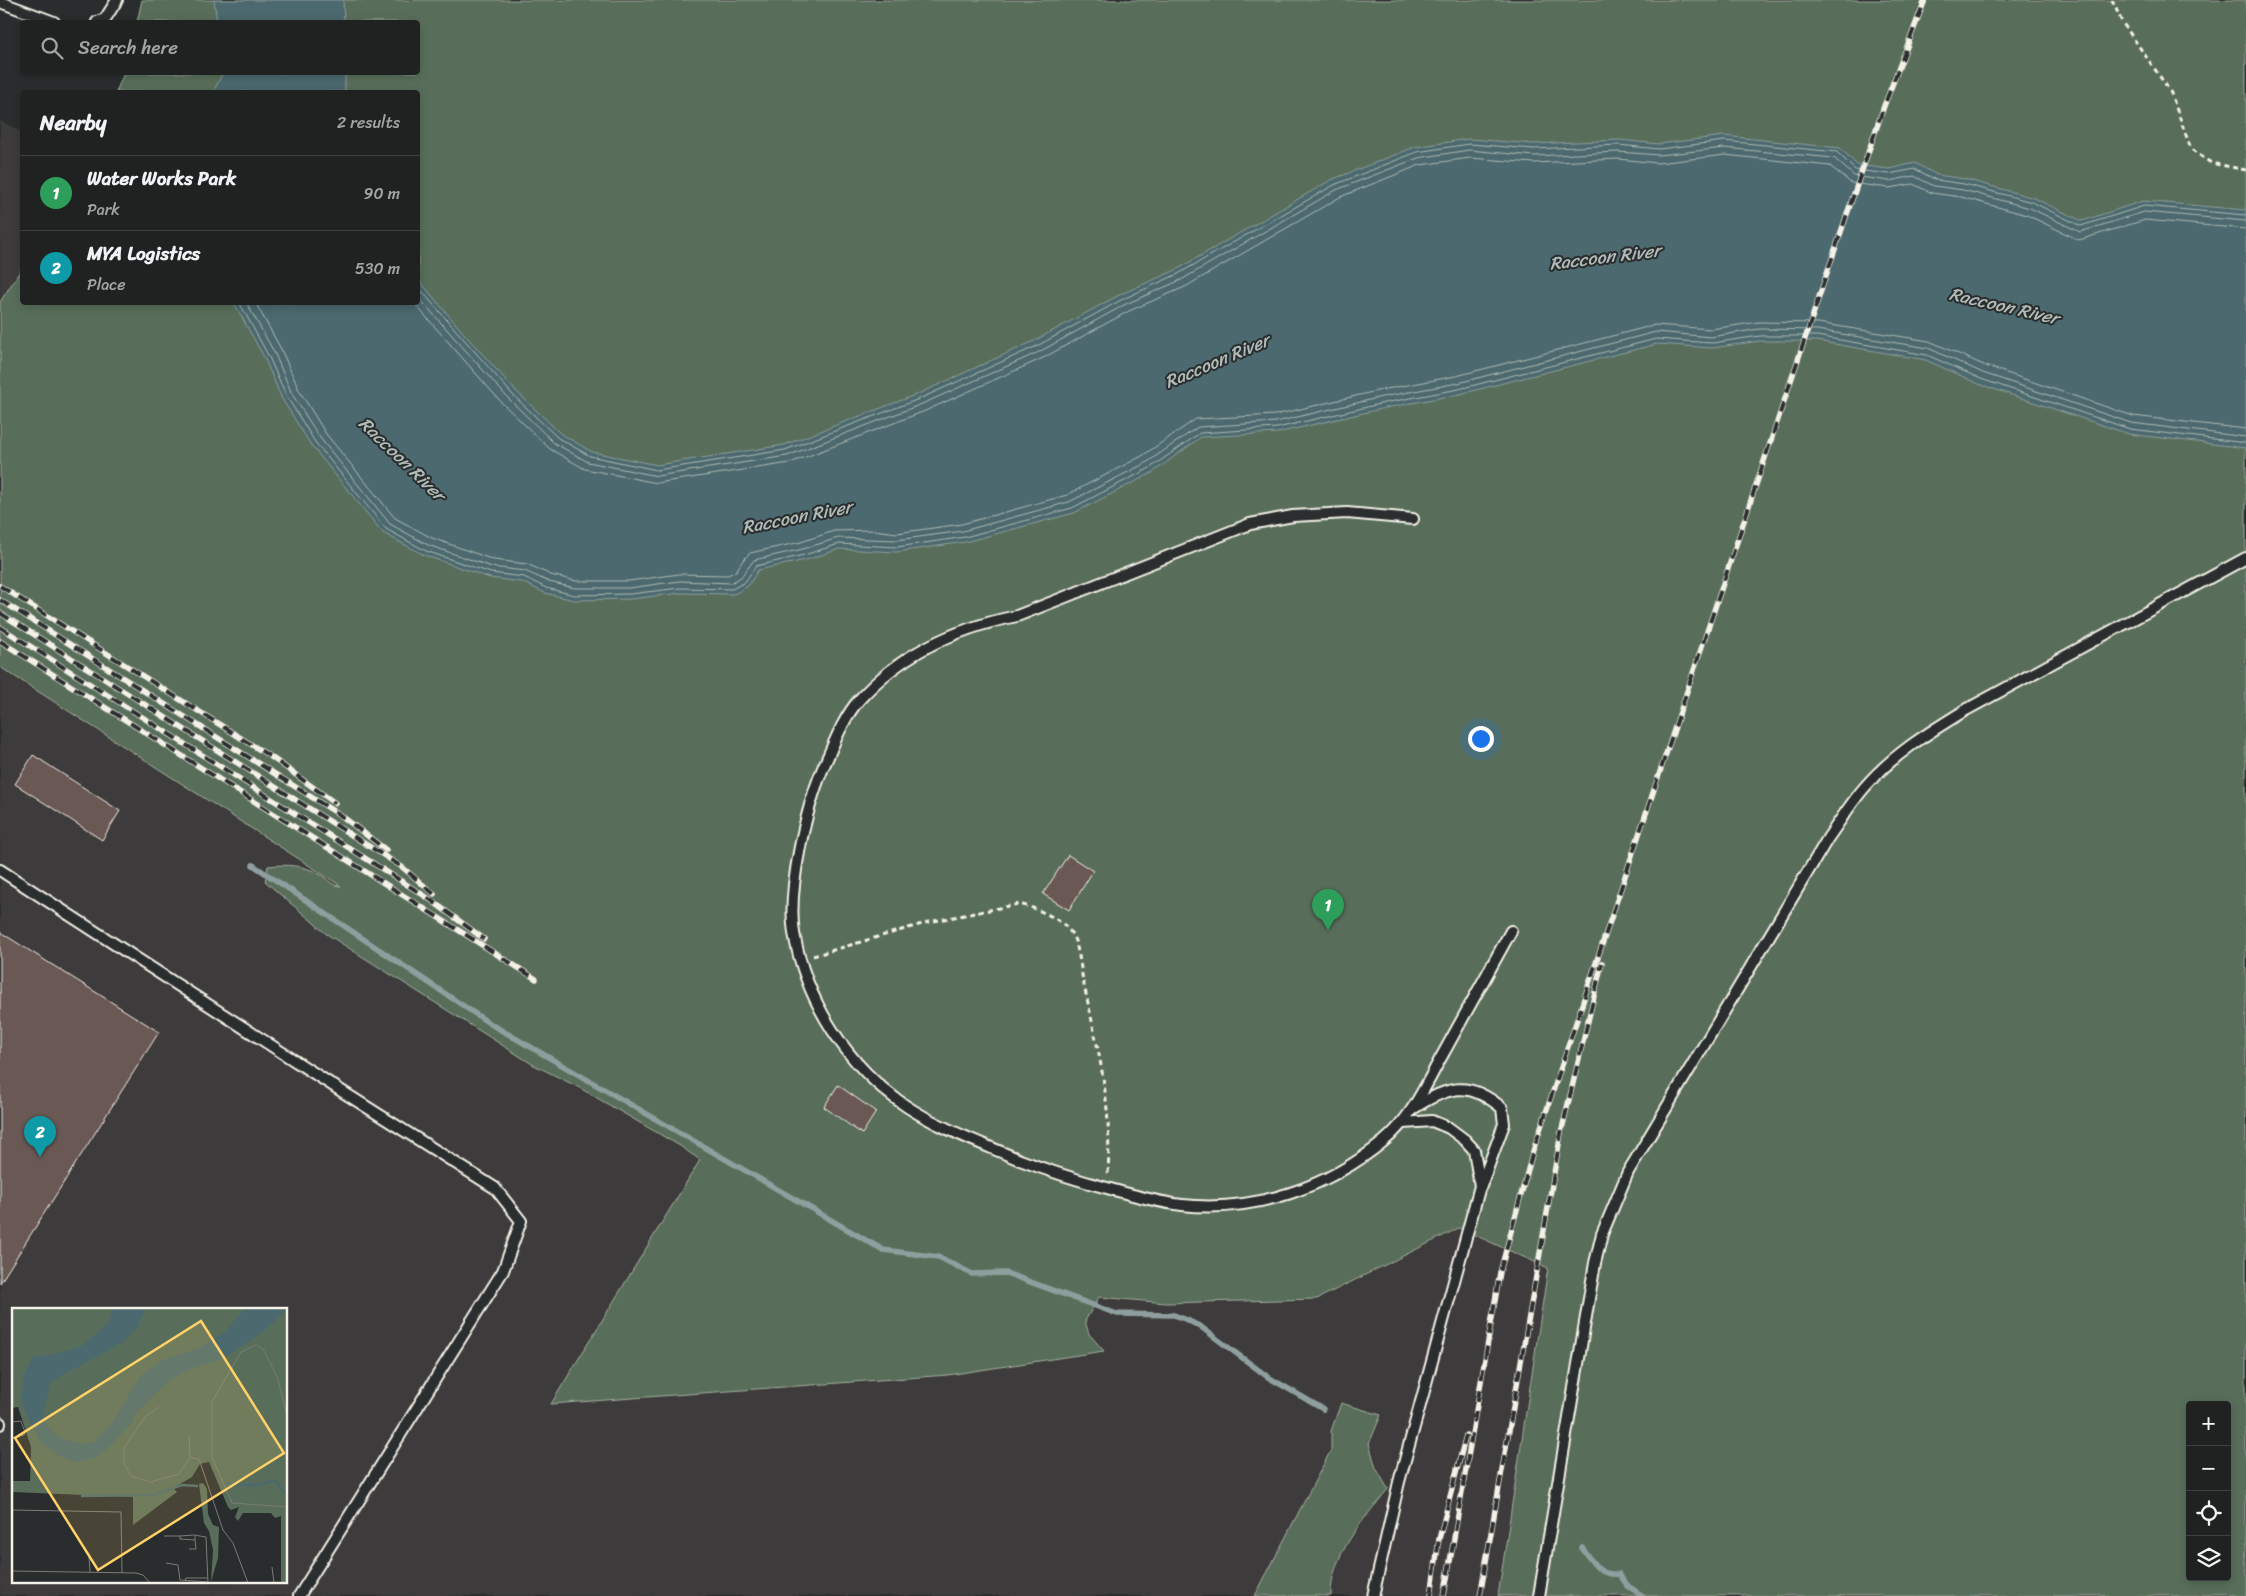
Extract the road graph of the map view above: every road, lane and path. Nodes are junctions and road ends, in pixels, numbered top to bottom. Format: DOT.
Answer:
graph roads {
  1 [pos="117,0"];
  2 [pos="2112,0"];
  3 [pos="0,2"];
  4 [pos="49,20"];
  5 [pos="102,20"];
  6 [pos="2246,170"];
  7 [pos="1412,519"];
  8 [pos="2246,558"];
  9 [pos="0,870"];
  10 [pos="1511,931"];
  11 [pos="800,959"];
  12 [pos="1411,1110"];
  13 [pos="1404,1123"];
  14 [pos="1480,1186"];
  15 [pos="1106,1188"];
  16 [pos="299,1596"];
  17 [pos="1373,1596"];
  18 [pos="1539,1596"];
  1 -- 5 [label="lane"];
  2 -- 6 [label="path"];
  3 -- 4 [label="lane"];
  7 -- 11 [label="lane"];
  8 -- 18 [label="lane"];
  9 -- 16 [label="lane"];
  10 -- 12 [label="lane"];
  11 -- 15 [label="lane"];
  11 -- 15 [label="path"];
  12 -- 13 [label="lane"];
  12 -- 14 [label="lane"];
  13 -- 14 [label="lane"];
  13 -- 15 [label="lane"];
  14 -- 17 [label="lane"];
}
